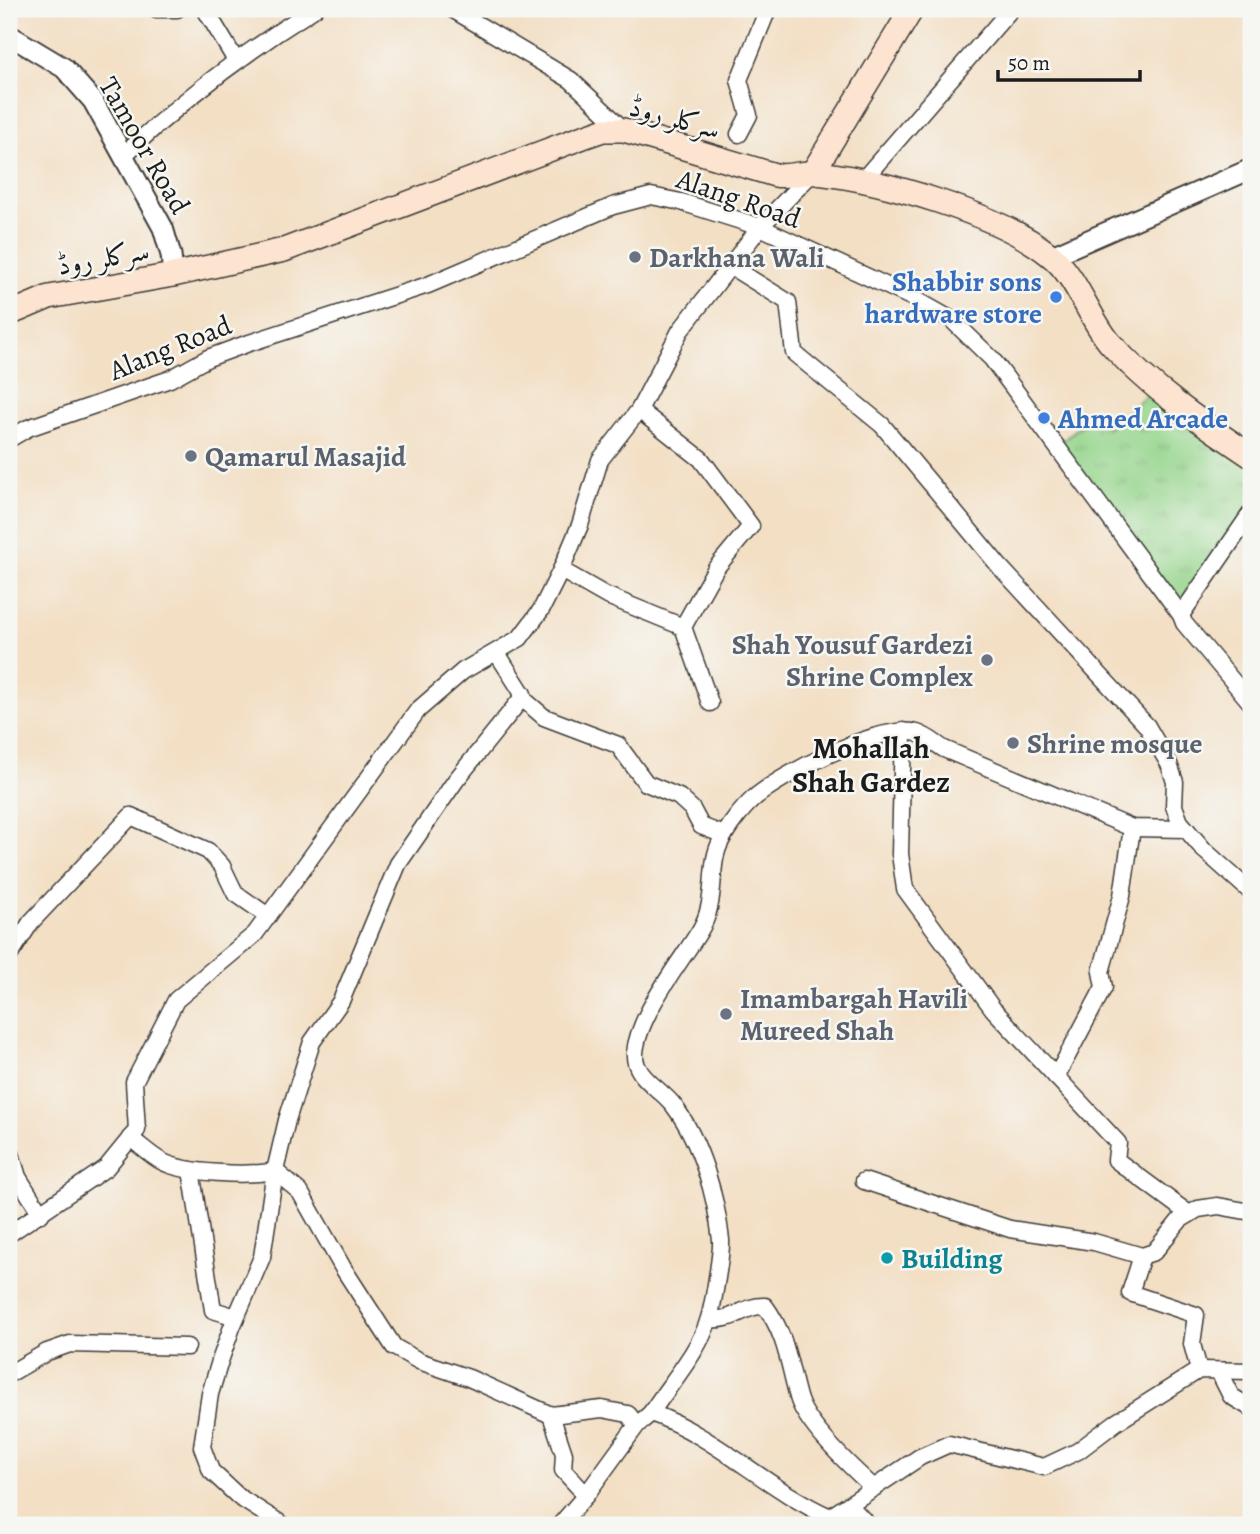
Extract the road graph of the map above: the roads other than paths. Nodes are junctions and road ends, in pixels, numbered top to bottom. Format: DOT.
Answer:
graph roads {
  1 [pos="156,9"];
  2 [pos="177,9"];
  3 [pos="205,9"];
  4 [pos="314,9"];
  5 [pos="452,9"];
  6 [pos="768,9"];
  7 [pos="912,9"];
  8 [pos="1011,9"];
  9 [pos="9,35"];
  10 [pos="235,59"];
  11 [pos="624,130"];
  12 [pos="740,134"];
  13 [pos="123,156"];
  14 [pos="1251,169"];
  15 [pos="813,172"];
  16 [pos="861,182"];
  17 [pos="760,227"];
  18 [pos="1052,256"];
  19 [pos="730,266"];
  20 [pos="173,275"];
  21 [pos="9,314"];
  22 [pos="639,410"];
  23 [pos="9,439"];
  24 [pos="1251,456"];
  25 [pos="1251,513"];
  26 [pos="561,570"];
  27 [pos="1181,615"];
  28 [pos="683,627"];
  29 [pos="497,653"];
  30 [pos="522,698"];
  31 [pos="710,703"];
  32 [pos="1251,703"];
  33 [pos="903,731"];
  34 [pos="1132,828"];
  35 [pos="1186,829"];
  36 [pos="724,835"];
  37 [pos="1251,892"];
  38 [pos="268,916"];
  39 [pos="15,935"];
  40 [pos="9,956"];
  41 [pos="1056,1077"];
  42 [pos="130,1138"];
  43 [pos="9,1147"];
  44 [pos="191,1170"];
  45 [pos="275,1171"];
  46 [pos="864,1181"];
  47 [pos="1251,1212"];
  48 [pos="41,1214"];
  49 [pos="1189,1214"];
  50 [pos="9,1234"];
  51 [pos="1142,1256"];
  52 [pos="236,1317"];
  53 [pos="709,1319"];
  54 [pos="187,1348"];
  55 [pos="1199,1370"];
  56 [pos="1251,1371"];
  57 [pos="1219,1372"];
  58 [pos="9,1374"];
  59 [pos="1251,1408"];
  60 [pos="650,1413"];
  61 [pos="551,1415"];
  62 [pos="637,1425"];
  63 [pos="874,1488"];
  64 [pos="586,1495"];
  65 [pos="850,1506"];
  66 [pos="283,1525"];
  67 [pos="560,1525"];
  68 [pos="867,1525"];
  1 -- 2 [label="street"];
  3 -- 10 [label="street"];
  4 -- 10 [label="street"];
  5 -- 11 [label="street"];
  6 -- 12 [label="street"];
  7 -- 15 [label="main road"];
  8 -- 16 [label="street"];
  9 -- 13 [label="street, Tamoor Road"];
  10 -- 13 [label="street"];
  11 -- 15 [label="main road, سرکلر روڈ"];
  11 -- 20 [label="main road, سرکلر روڈ"];
  13 -- 20 [label="street, Tamoor Road"];
  14 -- 18 [label="street"];
  15 -- 16 [label="main road, سرکلر روڈ"];
  15 -- 17 [label="street"];
  16 -- 18 [label="main road, سرکلر روڈ"];
  17 -- 19 [label="street"];
  17 -- 23 [label="street, Alang Road"];
  17 -- 27 [label="street, Alang Road"];
  18 -- 24 [label="main road, سرکلر روڈ"];
  19 -- 22 [label="street"];
  19 -- 35 [label="street"];
  20 -- 21 [label="main road, سرکلر روڈ"];
  22 -- 26 [label="street"];
  22 -- 28 [label="street"];
  25 -- 27 [label="street"];
  26 -- 28 [label="street"];
  26 -- 29 [label="street"];
  27 -- 32 [label="street, Alang Road"];
  28 -- 31 [label="street"];
  29 -- 30 [label="street"];
  29 -- 38 [label="street"];
  30 -- 36 [label="street"];
  30 -- 45 [label="street"];
  33 -- 34 [label="street"];
  33 -- 36 [label="street"];
  33 -- 41 [label="street"];
  34 -- 35 [label="street"];
  34 -- 41 [label="street"];
  35 -- 37 [label="street"];
  36 -- 53 [label="street"];
  38 -- 39 [label="street"];
  38 -- 42 [label="street"];
  39 -- 40 [label="street"];
  41 -- 49 [label="street"];
  42 -- 44 [label="street"];
  42 -- 48 [label="street"];
  43 -- 48 [label="street"];
  44 -- 45 [label="street"];
  44 -- 52 [label="street"];
  45 -- 52 [label="street"];
  45 -- 61 [label="street"];
  46 -- 51 [label="street"];
  47 -- 49 [label="street"];
  48 -- 50 [label="street"];
  49 -- 51 [label="street"];
  51 -- 55 [label="street"];
  52 -- 66 [label="street"];
  53 -- 60 [label="street"];
  53 -- 63 [label="street"];
  54 -- 58 [label="street"];
  55 -- 57 [label="street"];
  55 -- 63 [label="street"];
  56 -- 57 [label="street"];
  57 -- 59 [label="street"];
  60 -- 62 [label="street"];
  60 -- 65 [label="street"];
  61 -- 62 [label="street"];
  61 -- 64 [label="street"];
  62 -- 64 [label="street"];
  63 -- 65 [label="street"];
  64 -- 67 [label="street"];
  65 -- 68 [label="street"];
}
